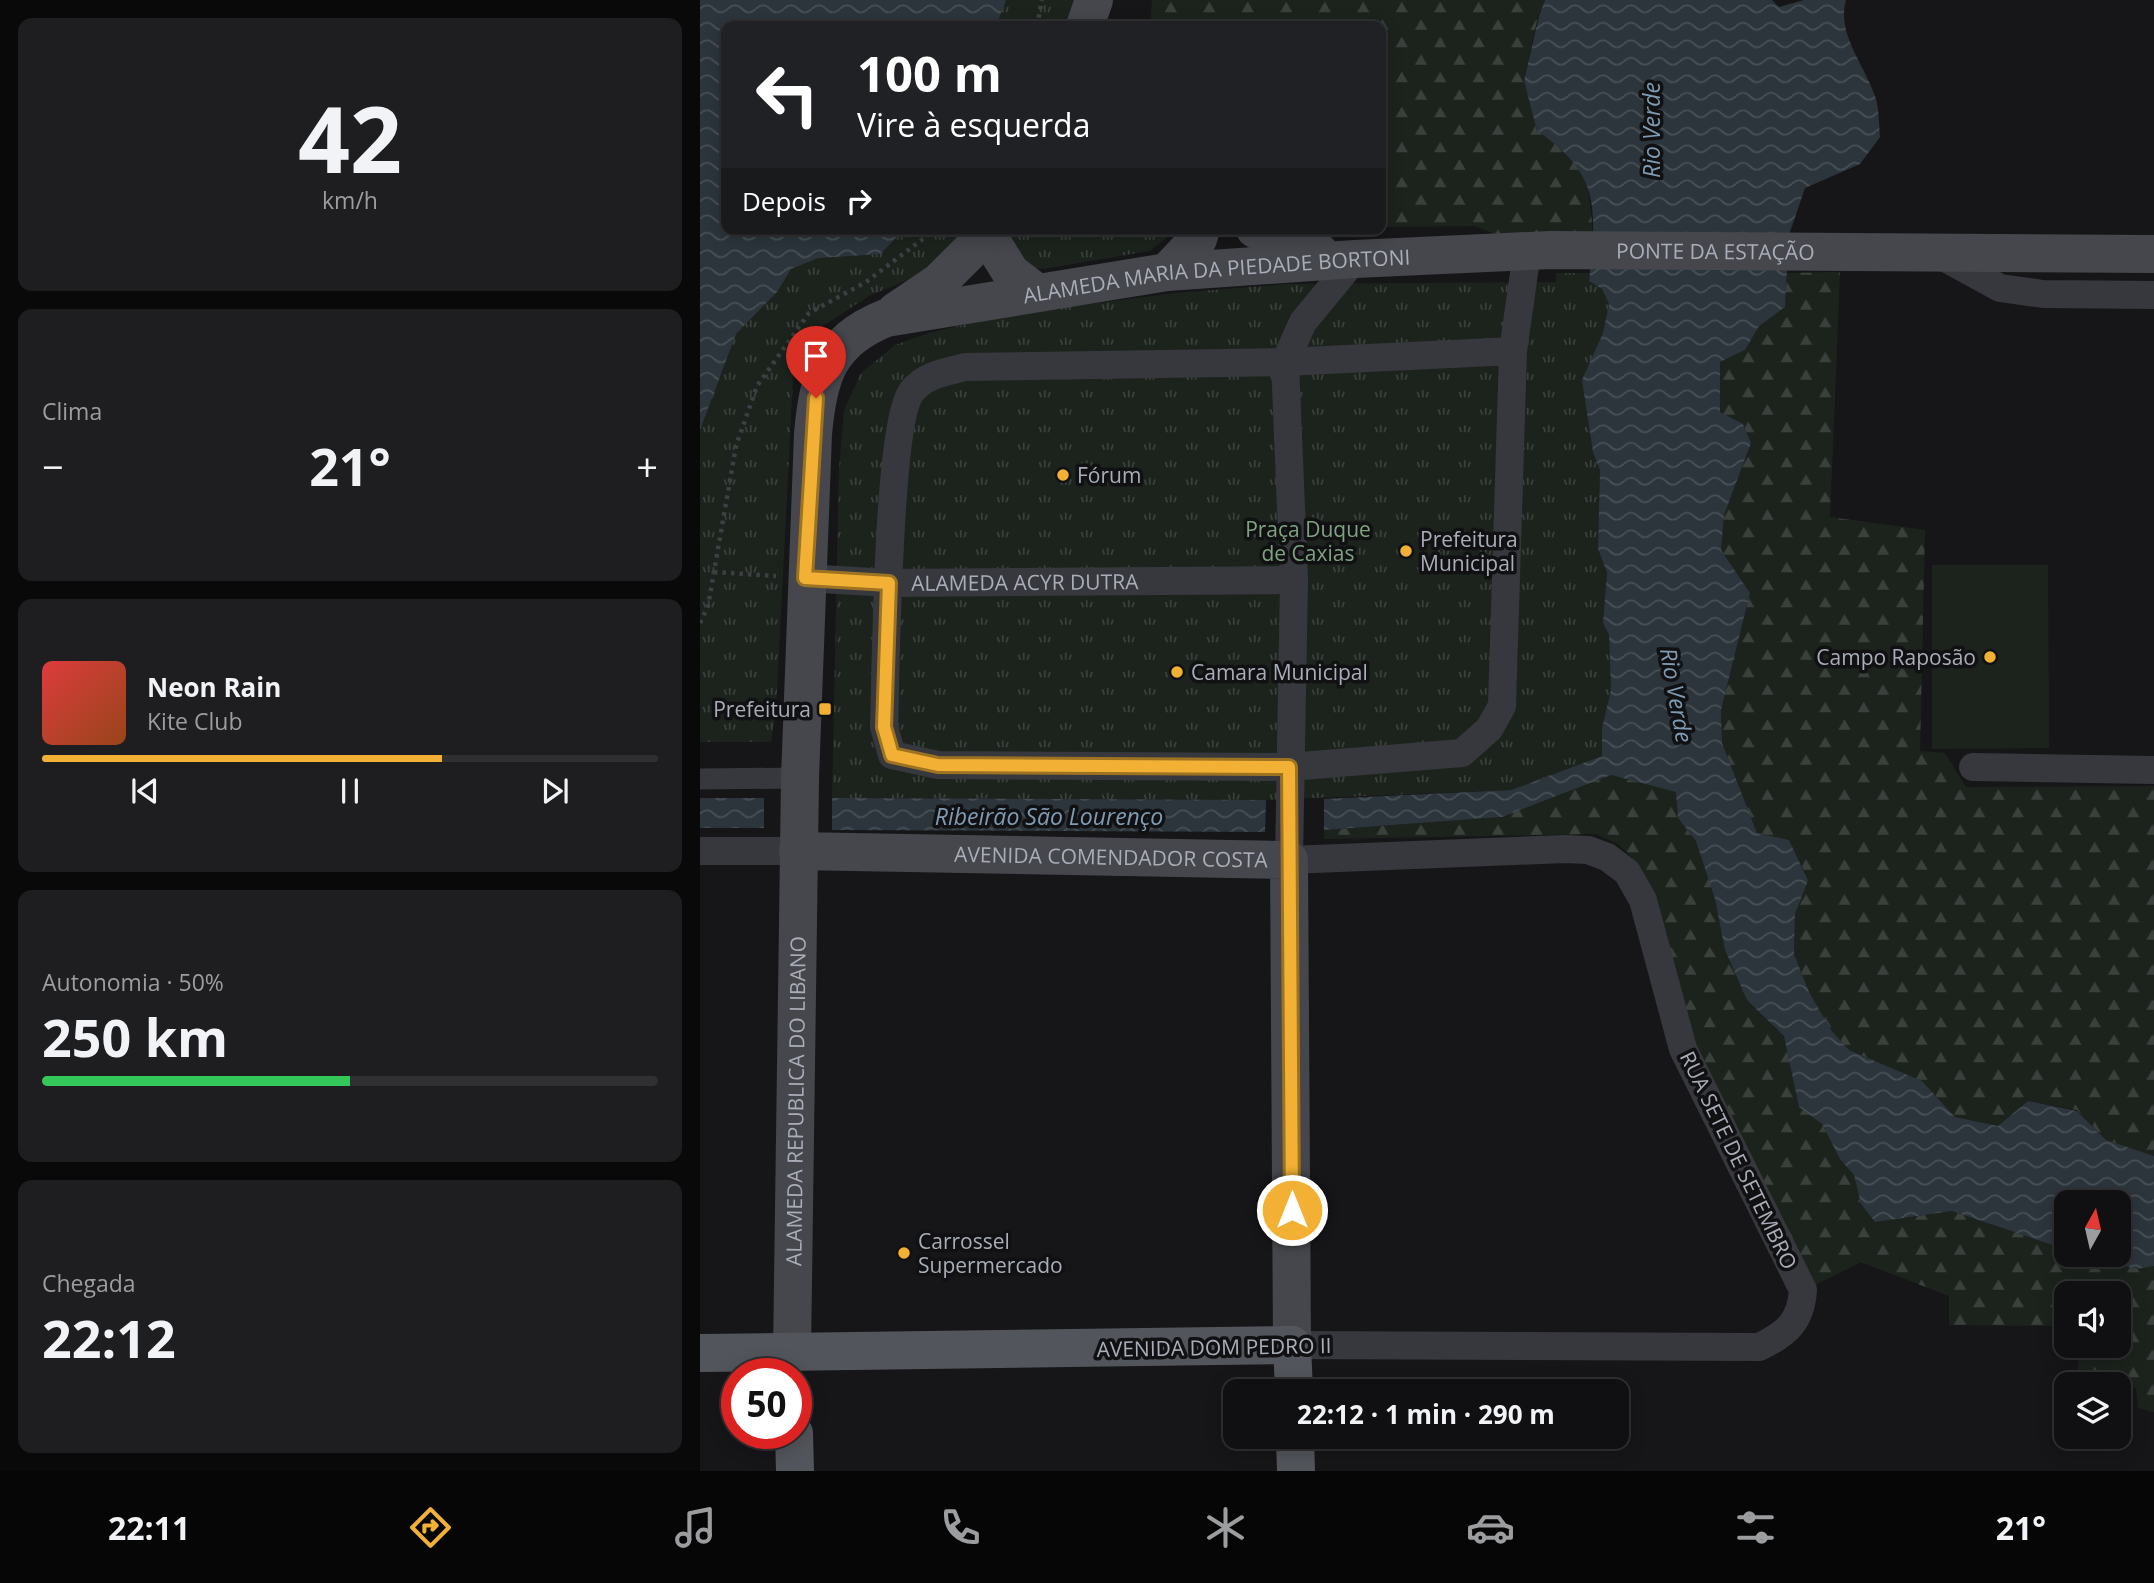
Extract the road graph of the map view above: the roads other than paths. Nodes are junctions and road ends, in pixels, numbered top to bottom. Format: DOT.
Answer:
graph roads {
  1 [pos="1094,0"];
  2 [pos="1109,0"];
  3 [pos="1086,21"];
  4 [pos="1112,21"];
  5 [pos="987,235"];
  6 [pos="992,235"];
  7 [pos="1199,235"];
  8 [pos="1269,235"];
  9 [pos="1538,251"];
  10 [pos="1934,251"];
  11 [pos="2154,254"];
  12 [pos="1355,259"];
  13 [pos="1167,272"];
  14 [pos="1036,292"];
  15 [pos="2154,295"];
  16 [pos="886,318"];
  17 [pos="1513,351"];
  18 [pos="1285,362"];
  19 [pos="805,578"];
  20 [pos="1294,580"];
  21 [pos="889,583"];
  22 [pos="1289,767"];
  23 [pos="1973,767"];
  24 [pos="2154,770"];
  25 [pos="800,778"];
  26 [pos="700,779"];
  27 [pos="1565,849"];
  28 [pos="700,851"];
  29 [pos="798,851"];
  30 [pos="1289,860"];
  31 [pos="1292,1345"];
  32 [pos="1729,1347"];
  33 [pos="700,1353"];
  34 [pos="746,1358"];
  35 [pos="792,1358"];
  36 [pos="812,1362"];
  37 [pos="1293,1379"];
  38 [pos="794,1449"];
  39 [pos="1295,1449"];
  40 [pos="795,1471"];
  41 [pos="1296,1471"];
  1 -- 3 [label="main road"];
  2 -- 4 [label="main road"];
  5 -- 16 [label="main road"];
  6 -- 14 [label="main road"];
  7 -- 13 [label="main road"];
  8 -- 12 [label="main road"];
  9 -- 10 [label="main road, PONTE DA ESTAÇÃO"];
  9 -- 12 [label="main road, ALAMEDA MARIA DA PIEDADE BORTONI"];
  9 -- 17 [label="street"];
  10 -- 11 [label="main road, PONTE DA ESTAÇÃO"];
  10 -- 15 [label="street"];
  12 -- 13 [label="main road, ALAMEDA MARIA DA PIEDADE BORTONI"];
  12 -- 18 [label="street"];
  13 -- 14 [label="main road, ALAMEDA MARIA DA PIEDADE BORTONI"];
  14 -- 16 [label="main road, ALAMEDA MARIA DA PIEDADE BORTONI"];
  16 -- 19 [label="main road, ALAMEDA REPUBLICA DO LIBANO"];
  17 -- 18 [label="street"];
  17 -- 22 [label="street"];
  18 -- 20 [label="street"];
  18 -- 21 [label="street"];
  19 -- 21 [label="street, ALAMEDA ACYR DUTRA"];
  19 -- 25 [label="main road, ALAMEDA REPUBLICA DO LIBANO"];
  20 -- 21 [label="street, ALAMEDA ACYR DUTRA"];
  20 -- 22 [label="street"];
  21 -- 22 [label="street"];
  22 -- 30 [label="street"];
  23 -- 24 [label="street"];
  25 -- 26 [label="street"];
  25 -- 29 [label="main road, ALAMEDA REPUBLICA DO LIBANO"];
  27 -- 30 [label="street, AVENIDA COMENDADOR COSTA"];
  27 -- 32 [label="street, RUA SETE DE SETEMBRO"];
  28 -- 29 [label="street, AVENIDA COMENDADOR COSTA"];
  29 -- 30 [label="main road, AVENIDA COMENDADOR COSTA"];
  29 -- 35 [label="main road, ALAMEDA REPUBLICA DO LIBANO"];
  30 -- 31 [label="main road"];
  31 -- 32 [label="street, AVENIDA DOM PEDRO II"];
  31 -- 36 [label="main road, AVENIDA DOM PEDRO II"];
  31 -- 37 [label="main road"];
  33 -- 34 [label="main road, AVENIDA DOM PEDRO II"];
  38 -- 40 [label="main road"];
  39 -- 41 [label="main road"];
}
